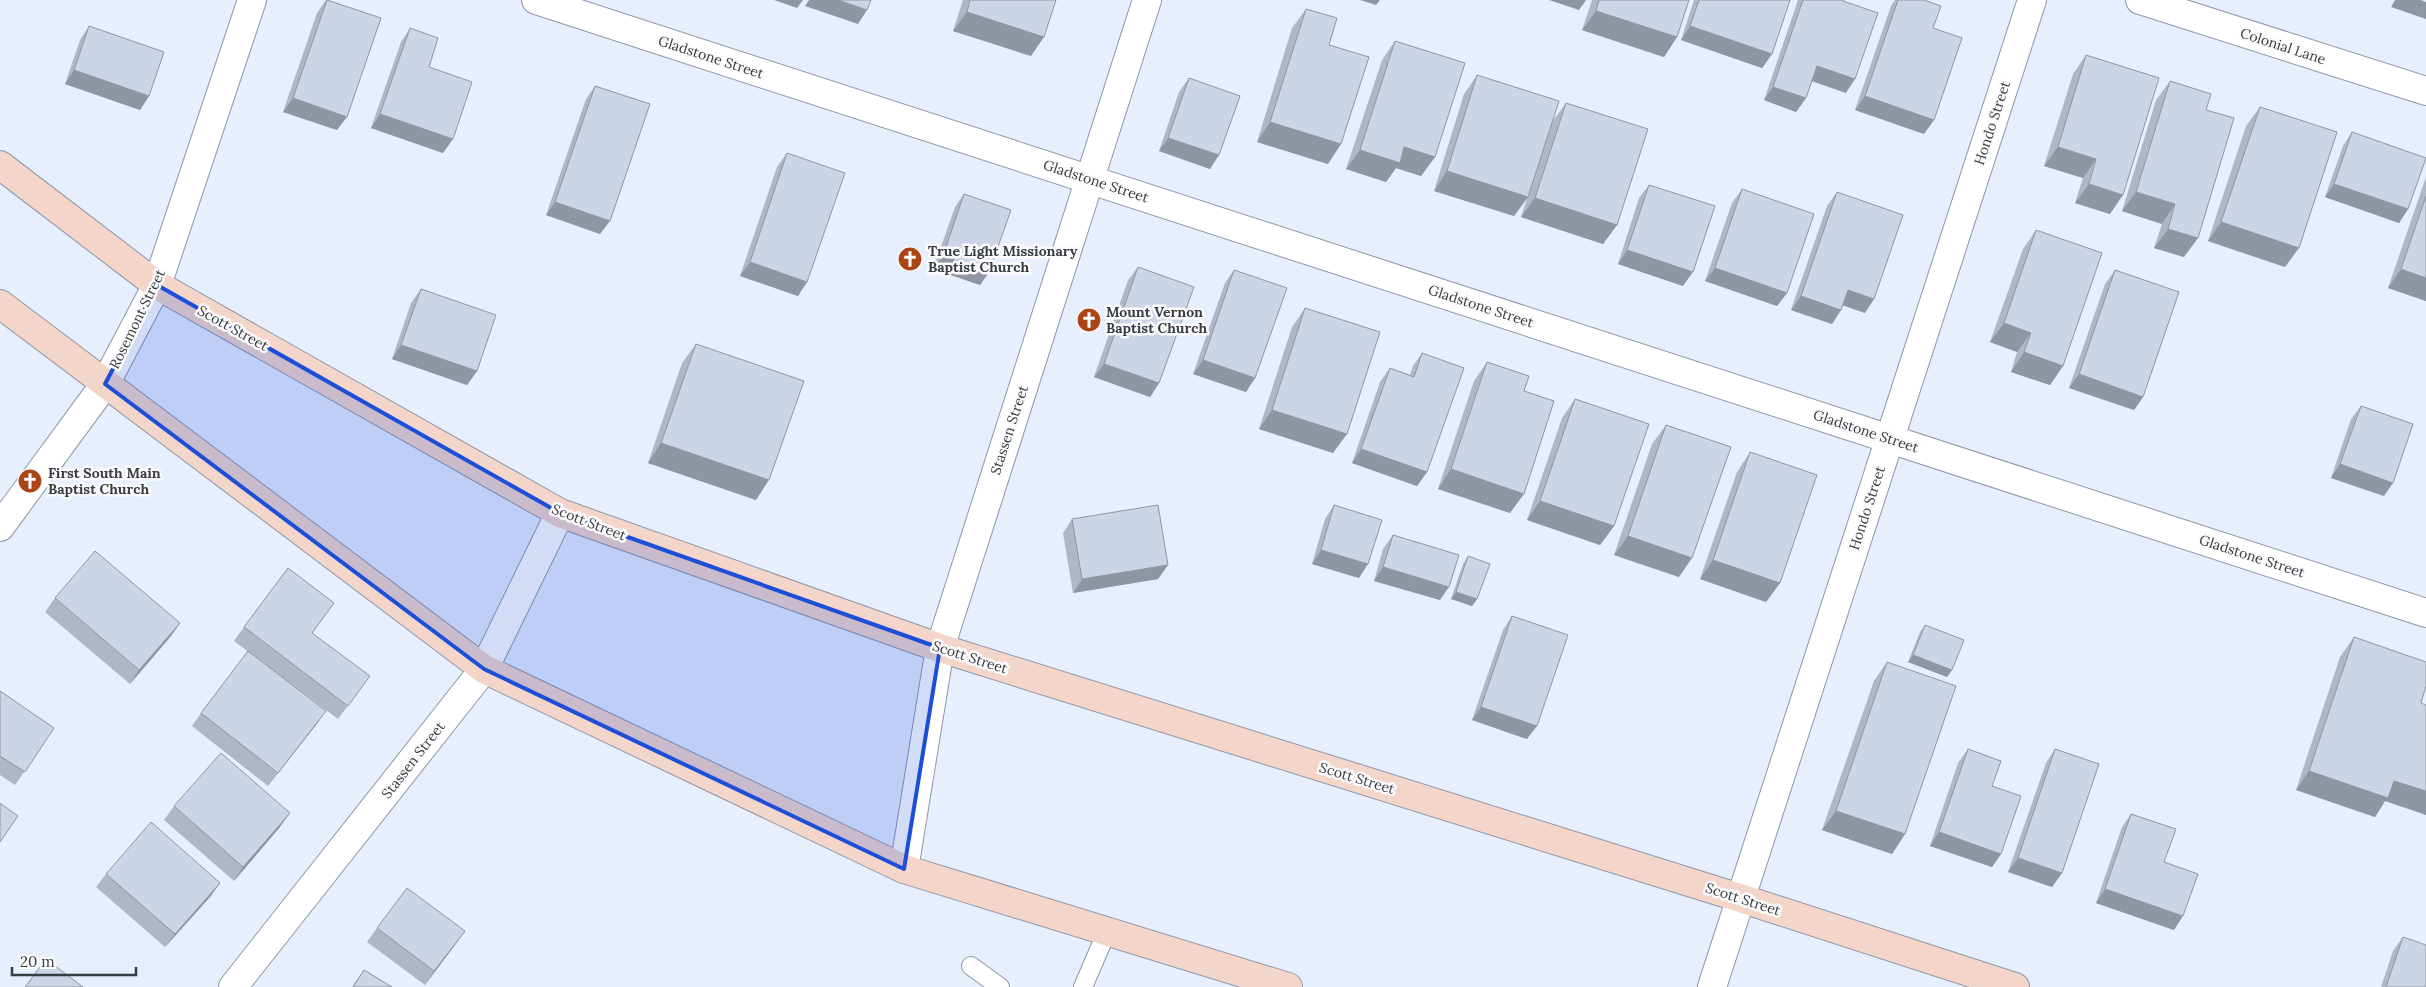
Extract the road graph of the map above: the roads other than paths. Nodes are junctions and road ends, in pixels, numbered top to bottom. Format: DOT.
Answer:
graph roads {
  1 [pos="252,0"];
  2 [pos="536,0"];
  3 [pos="1147,0"];
  4 [pos="2032,0"];
  5 [pos="2140,0"];
  6 [pos="2426,91"];
  7 [pos="0,164"];
  8 [pos="1089,179"];
  9 [pos="157,285"];
  10 [pos="0,304"];
  11 [pos="105,384"];
  12 [pos="1890,439"];
  13 [pos="560,513"];
  14 [pos="0,527"];
  15 [pos="2426,613"];
  16 [pos="940,648"];
  17 [pos="484,669"];
  18 [pos="904,869"];
  19 [pos="1740,898"];
  20 [pos="1107,931"];
  21 [pos="971,966"];
  22 [pos="233,987"];
  23 [pos="1000,987"];
  24 [pos="1083,987"];
  25 [pos="1288,987"];
  26 [pos="1712,987"];
  27 [pos="2015,987"];
  1 -- 9 [label="street, Rosemont Street"];
  2 -- 8 [label="street, Gladstone Street"];
  3 -- 8 [label="street, Stassen Street"];
  4 -- 12 [label="street, Hondo Street"];
  5 -- 6 [label="street, Colonial Lane"];
  7 -- 9 [label="main road, Scott Street"];
  8 -- 12 [label="street, Gladstone Street"];
  8 -- 16 [label="street, Stassen Street"];
  9 -- 11 [label="street, Rosemont Street"];
  9 -- 13 [label="main road, Scott Street"];
  10 -- 11 [label="main road"];
  11 -- 14 [label="street, Rosemont Street"];
  11 -- 17 [label="main road"];
  12 -- 15 [label="street, Gladstone Street"];
  12 -- 19 [label="street, Hondo Street"];
  13 -- 16 [label="main road, Scott Street"];
  13 -- 17 [label="street, Stassen Street"];
  16 -- 18 [label="street, Stassen Street"];
  16 -- 19 [label="main road, Scott Street"];
  17 -- 18 [label="main road"];
  17 -- 22 [label="street, Stassen Street"];
  18 -- 20 [label="main road"];
  19 -- 26 [label="street, Hondo Street"];
  19 -- 27 [label="main road, Scott Street"];
  20 -- 24 [label="lane"];
  20 -- 25 [label="main road"];
  21 -- 23 [label="lane"];
}
